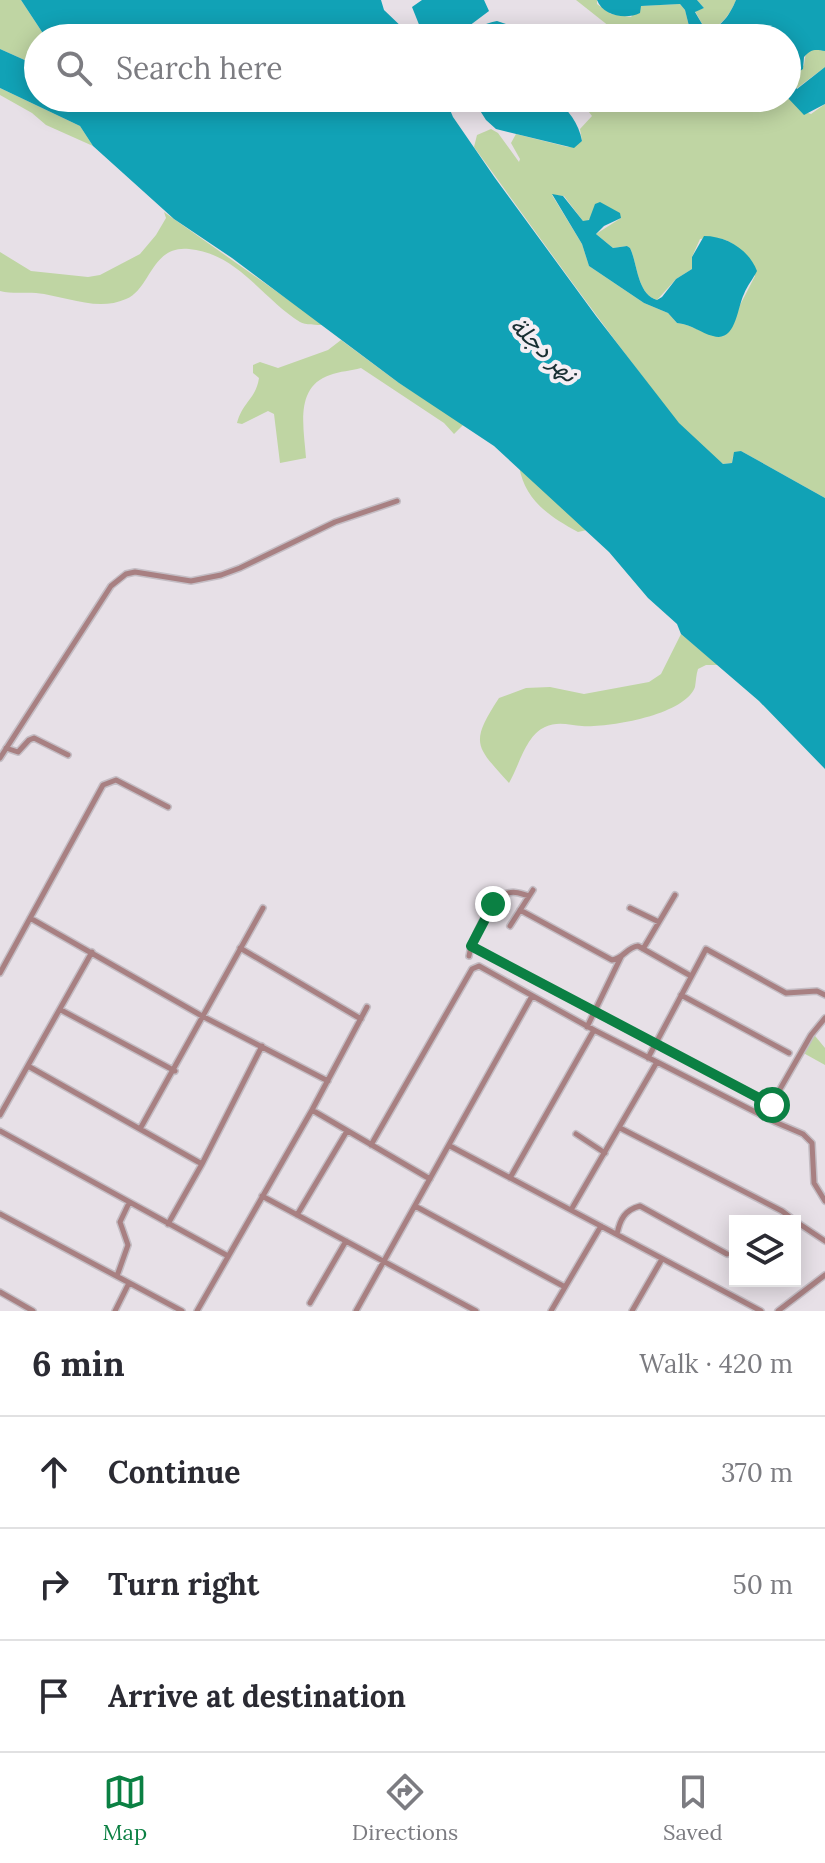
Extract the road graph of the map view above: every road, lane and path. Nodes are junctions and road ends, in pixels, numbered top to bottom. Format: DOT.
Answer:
graph roads {
  1 [pos="397,501"];
  2 [pos="6,748"];
  3 [pos="68,755"];
  4 [pos="0,758"];
  5 [pos="168,807"];
  6 [pos="675,895"];
  7 [pos="263,908"];
  8 [pos="630,908"];
  9 [pos="520,910"];
  10 [pos="30,918"];
  11 [pos="659,922"];
  12 [pos="510,926"];
  13 [pos="471,946"];
  14 [pos="240,948"];
  15 [pos="643,949"];
  16 [pos="92,952"];
  17 [pos="469,956"];
  18 [pos="621,956"];
  19 [pos="0,973"];
  20 [pos="691,976"];
  21 [pos="681,995"];
  22 [pos="825,995"];
  23 [pos="532,996"];
  24 [pos="367,1007"];
  25 [pos="61,1010"];
  26 [pos="595,1011"];
  27 [pos="202,1016"];
  28 [pos="825,1018"];
  29 [pos="361,1019"];
  30 [pos="587,1027"];
  31 [pos="594,1030"];
  32 [pos="656,1043"];
  33 [pos="262,1046"];
  34 [pos="789,1053"];
  35 [pos="648,1058"];
  36 [pos="657,1062"];
  37 [pos="28,1066"];
  38 [pos="175,1071"];
  39 [pos="328,1081"];
  40 [pos="772,1105"];
  41 [pos="312,1110"];
  42 [pos="0,1115"];
  43 [pos="764,1117"];
  44 [pos="620,1128"];
  45 [pos="140,1129"];
  46 [pos="0,1131"];
  47 [pos="347,1131"];
  48 [pos="576,1134"];
  49 [pos="371,1145"];
  50 [pos="450,1146"];
  51 [pos="605,1153"];
  52 [pos="202,1164"];
  53 [pos="510,1178"];
  54 [pos="430,1179"];
  55 [pos="262,1196"];
  56 [pos="825,1201"];
  57 [pos="129,1203"];
  58 [pos="415,1206"];
  59 [pos="571,1210"];
  60 [pos="0,1214"];
  61 [pos="297,1215"];
  62 [pos="787,1215"];
  63 [pos="168,1224"];
  64 [pos="801,1225"];
  65 [pos="601,1226"];
  66 [pos="617,1234"];
  67 [pos="346,1241"];
  68 [pos="825,1241"];
  69 [pos="727,1254"];
  70 [pos="228,1256"];
  71 [pos="662,1259"];
  72 [pos="386,1262"];
  73 [pos="825,1275"];
  74 [pos="117,1276"];
  75 [pos="129,1283"];
  76 [pos="565,1287"];
  77 [pos="0,1292"];
  78 [pos="310,1303"];
  79 [pos="33,1311"];
  80 [pos="115,1311"];
  81 [pos="182,1311"];
  82 [pos="197,1311"];
  83 [pos="356,1311"];
  84 [pos="476,1311"];
  85 [pos="551,1311"];
  86 [pos="632,1311"];
  87 [pos="761,1311"];
  88 [pos="778,1311"];
  1 -- 2 [label="street"];
  2 -- 3 [label="street"];
  2 -- 4 [label="street"];
  5 -- 10 [label="street"];
  6 -- 11 [label="street"];
  7 -- 14 [label="street"];
  8 -- 11 [label="street"];
  9 -- 12 [label="street"];
  9 -- 13 [label="street"];
  9 -- 18 [label="street"];
  10 -- 16 [label="street"];
  10 -- 19 [label="street"];
  11 -- 15 [label="street"];
  13 -- 17 [label="street"];
  13 -- 26 [label="street"];
  14 -- 27 [label="street"];
  14 -- 29 [label="street"];
  15 -- 18 [label="street"];
  15 -- 20 [label="street"];
  16 -- 25 [label="street"];
  16 -- 27 [label="street"];
  18 -- 26 [label="street"];
  20 -- 21 [label="street"];
  20 -- 22 [label="street"];
  21 -- 32 [label="street"];
  21 -- 34 [label="street"];
  23 -- 30 [label="street"];
  23 -- 49 [label="street"];
  23 -- 50 [label="street"];
  24 -- 29 [label="street"];
  25 -- 37 [label="street"];
  25 -- 38 [label="street"];
  26 -- 30 [label="street"];
  26 -- 32 [label="street"];
  27 -- 33 [label="street"];
  27 -- 38 [label="street"];
  28 -- 40 [label="street"];
  29 -- 39 [label="street"];
  30 -- 31 [label="street"];
  31 -- 35 [label="street"];
  31 -- 53 [label="street"];
  32 -- 35 [label="street"];
  32 -- 40 [label="street"];
  33 -- 39 [label="street"];
  33 -- 52 [label="street"];
  35 -- 36 [label="street"];
  36 -- 43 [label="street"];
  36 -- 44 [label="street"];
  37 -- 42 [label="street"];
  37 -- 45 [label="street"];
  38 -- 45 [label="street"];
  39 -- 41 [label="street"];
  40 -- 43 [label="street"];
  41 -- 47 [label="street"];
  41 -- 55 [label="street"];
  43 -- 56 [label="street"];
  44 -- 51 [label="street"];
  44 -- 62 [label="street"];
  45 -- 52 [label="street"];
  46 -- 57 [label="street"];
  47 -- 49 [label="street"];
  47 -- 61 [label="street"];
  48 -- 51 [label="street"];
  49 -- 54 [label="street"];
  50 -- 53 [label="street"];
  50 -- 54 [label="street"];
  51 -- 59 [label="street"];
  52 -- 63 [label="street"];
  53 -- 59 [label="street"];
  54 -- 58 [label="street"];
  55 -- 61 [label="street"];
  55 -- 70 [label="street"];
  57 -- 63 [label="street"];
  57 -- 74 [label="street"];
  58 -- 72 [label="street"];
  58 -- 76 [label="street"];
  59 -- 65 [label="street"];
  60 -- 74 [label="street"];
  61 -- 67 [label="street"];
  63 -- 70 [label="street"];
  64 -- 68 [label="street"];
  65 -- 66 [label="street"];
  65 -- 76 [label="street"];
  66 -- 69 [label="street"];
  66 -- 71 [label="street"];
  67 -- 72 [label="street"];
  67 -- 78 [label="street"];
  70 -- 82 [label="street"];
  71 -- 86 [label="street"];
  71 -- 87 [label="street"];
  72 -- 83 [label="street"];
  72 -- 84 [label="street"];
  73 -- 88 [label="street"];
  74 -- 75 [label="street"];
  75 -- 80 [label="street"];
  75 -- 81 [label="street"];
  76 -- 85 [label="street"];
  77 -- 79 [label="street"];
}
